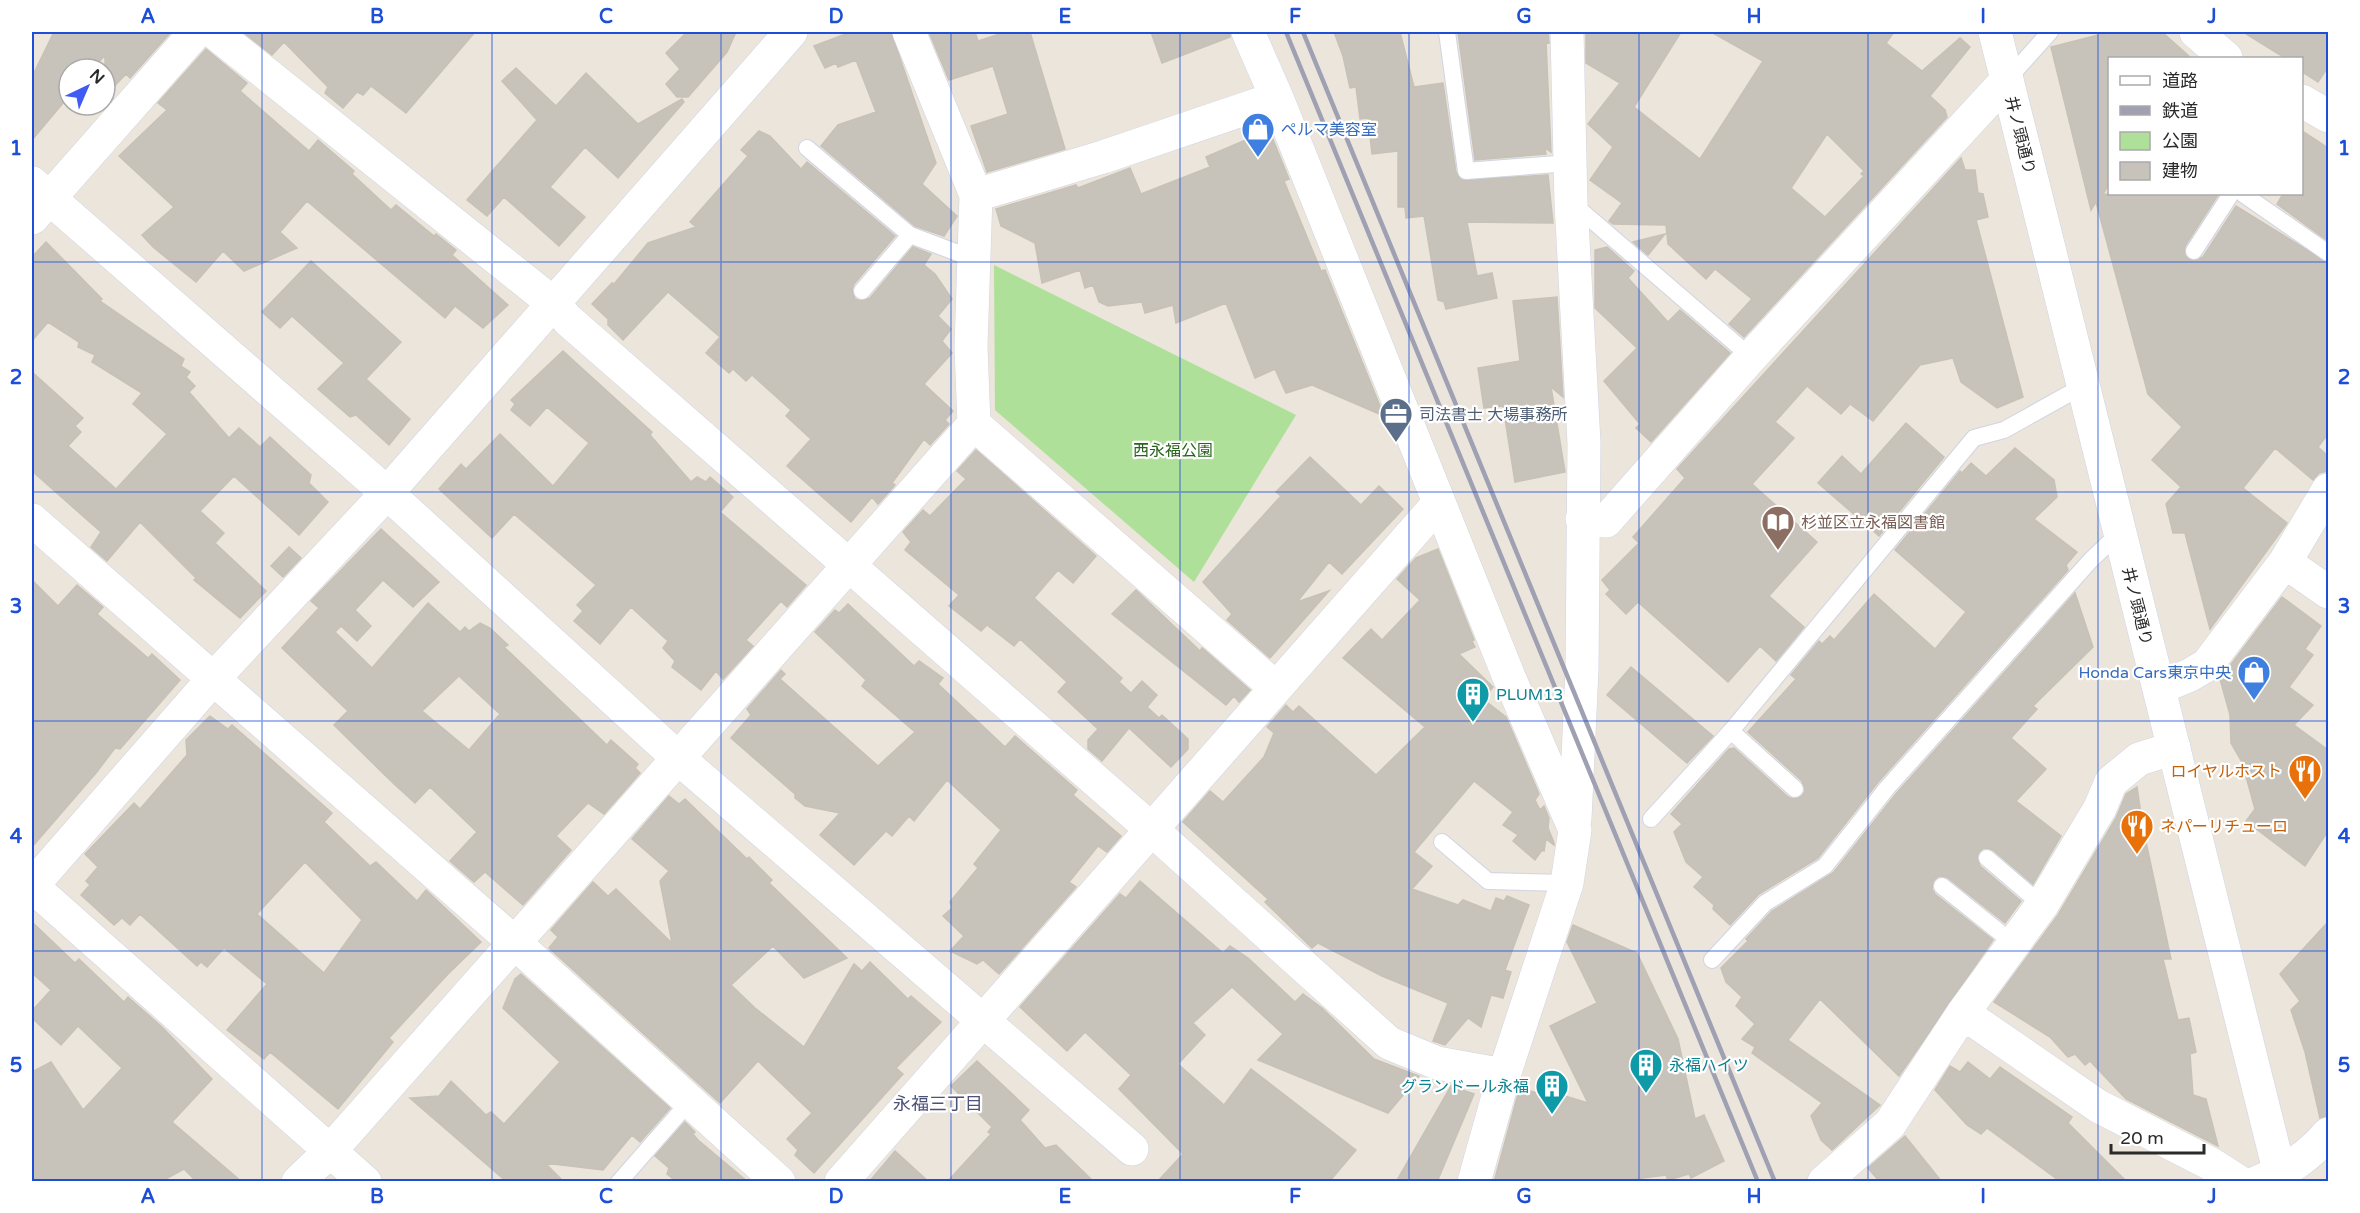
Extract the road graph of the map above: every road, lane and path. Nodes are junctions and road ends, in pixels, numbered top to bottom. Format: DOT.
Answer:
graph roads {
  1 [pos="196,32"];
  2 [pos="213,32"];
  3 [pos="790,32"];
  4 [pos="909,32"];
  5 [pos="1248,32"];
  6 [pos="1447,32"];
  7 [pos="1567,32"];
  8 [pos="1995,32"];
  9 [pos="2050,32"];
  10 [pos="2196,32"];
  11 [pos="2225,57"];
  12 [pos="2007,80"];
  13 [pos="1277,98"];
  14 [pos="2303,102"];
  15 [pos="2328,116"];
  16 [pos="807,148"];
  17 [pos="1570,164"];
  18 [pos="976,195"];
  19 [pos="2231,195"];
  20 [pos="2244,195"];
  21 [pos="37,200"];
  22 [pos="1571,203"];
  23 [pos="910,235"];
  24 [pos="2194,251"];
  25 [pos="2328,253"];
  26 [pos="974,259"];
  27 [pos="862,291"];
  28 [pos="554,304"];
  29 [pos="1751,357"];
  30 [pos="2083,386"];
  31 [pos="975,424"];
  32 [pos="2328,490"];
  33 [pos="387,493"];
  34 [pos="1439,503"];
  35 [pos="1582,519"];
  36 [pos="32,520"];
  37 [pos="2120,532"];
  38 [pos="2285,562"];
  39 [pos="849,565"];
  40 [pos="2328,592"];
  41 [pos="213,679"];
  42 [pos="1276,688"];
  43 [pos="2159,688"];
  44 [pos="1731,731"];
  45 [pos="2174,748"];
  46 [pos="678,758"];
  47 [pos="1795,789"];
  48 [pos="1651,819"];
  49 [pos="1150,828"];
  50 [pos="1575,830"];
  51 [pos="1443,842"];
  52 [pos="1987,858"];
  53 [pos="1567,883"];
  54 [pos="32,886"];
  55 [pos="1942,886"];
  56 [pos="2042,905"];
  57 [pos="515,943"];
  58 [pos="2013,943"];
  59 [pos="1712,960"];
  60 [pos="1963,1013"];
  61 [pos="982,1021"];
  62 [pos="1504,1075"];
  63 [pos="690,1101"];
  64 [pos="2328,1134"];
  65 [pos="1132,1149"];
  66 [pos="330,1151"];
  67 [pos="2273,1179"];
  68 [pos="298,1182"];
  69 [pos="365,1182"];
  70 [pos="619,1182"];
  71 [pos="779,1182"];
  72 [pos="842,1182"];
  73 [pos="1474,1182"];
  74 [pos="1824,1182"];
  75 [pos="2240,1182"];
  1 -- 21 [label="street"];
  2 -- 28 [label="street"];
  3 -- 28 [label="street"];
  4 -- 18 [label="street"];
  5 -- 13 [label="street"];
  6 -- 17 [label="lane"];
  7 -- 17 [label="street"];
  8 -- 12 [label="street, 井ノ頭通り"];
  9 -- 12 [label="lane"];
  10 -- 11 [label="street"];
  12 -- 29 [label="street"];
  12 -- 30 [label="street, 井ノ頭通り"];
  13 -- 18 [label="street"];
  13 -- 34 [label="street"];
  14 -- 15 [label="street"];
  16 -- 23 [label="lane"];
  17 -- 22 [label="street"];
  18 -- 26 [label="street"];
  19 -- 24 [label="lane"];
  20 -- 25 [label="lane"];
  21 -- 33 [label="street"];
  22 -- 29 [label="lane"];
  22 -- 35 [label="street"];
  23 -- 26 [label="lane"];
  23 -- 27 [label="lane"];
  26 -- 31 [label="street"];
  28 -- 33 [label="street"];
  28 -- 39 [label="street"];
  29 -- 35 [label="street"];
  30 -- 37 [label="street, 井ノ頭通り"];
  30 -- 44 [label="lane"];
  31 -- 39 [label="street"];
  31 -- 42 [label="street"];
  32 -- 38 [label="street"];
  33 -- 41 [label="street"];
  33 -- 46 [label="street"];
  34 -- 42 [label="street"];
  34 -- 50 [label="street"];
  35 -- 50 [label="street"];
  36 -- 41 [label="street"];
  37 -- 43 [label="street, 井ノ頭通り"];
  37 -- 59 [label="lane"];
  38 -- 40 [label="street"];
  38 -- 43 [label="street"];
  39 -- 46 [label="street"];
  39 -- 49 [label="street"];
  41 -- 54 [label="street"];
  41 -- 57 [label="street"];
  42 -- 49 [label="street"];
  43 -- 45 [label="street, 井ノ頭通り"];
  44 -- 47 [label="lane"];
  44 -- 48 [label="lane"];
  45 -- 56 [label="street"];
  45 -- 67 [label="street, 井ノ頭通り"];
  46 -- 57 [label="street"];
  46 -- 61 [label="street"];
  49 -- 61 [label="street"];
  49 -- 62 [label="street"];
  50 -- 53 [label="street"];
  51 -- 53 [label="lane"];
  52 -- 56 [label="lane"];
  53 -- 62 [label="street"];
  54 -- 66 [label="street"];
  55 -- 58 [label="lane"];
  56 -- 58 [label="street"];
  57 -- 63 [label="street"];
  57 -- 66 [label="street"];
  58 -- 60 [label="street"];
  60 -- 74 [label="street"];
  60 -- 75 [label="street"];
  61 -- 65 [label="street"];
  61 -- 72 [label="street"];
  62 -- 73 [label="street"];
  63 -- 70 [label="lane"];
  63 -- 71 [label="street"];
  64 -- 67 [label="street"];
  66 -- 68 [label="street"];
  66 -- 69 [label="street"];
}
